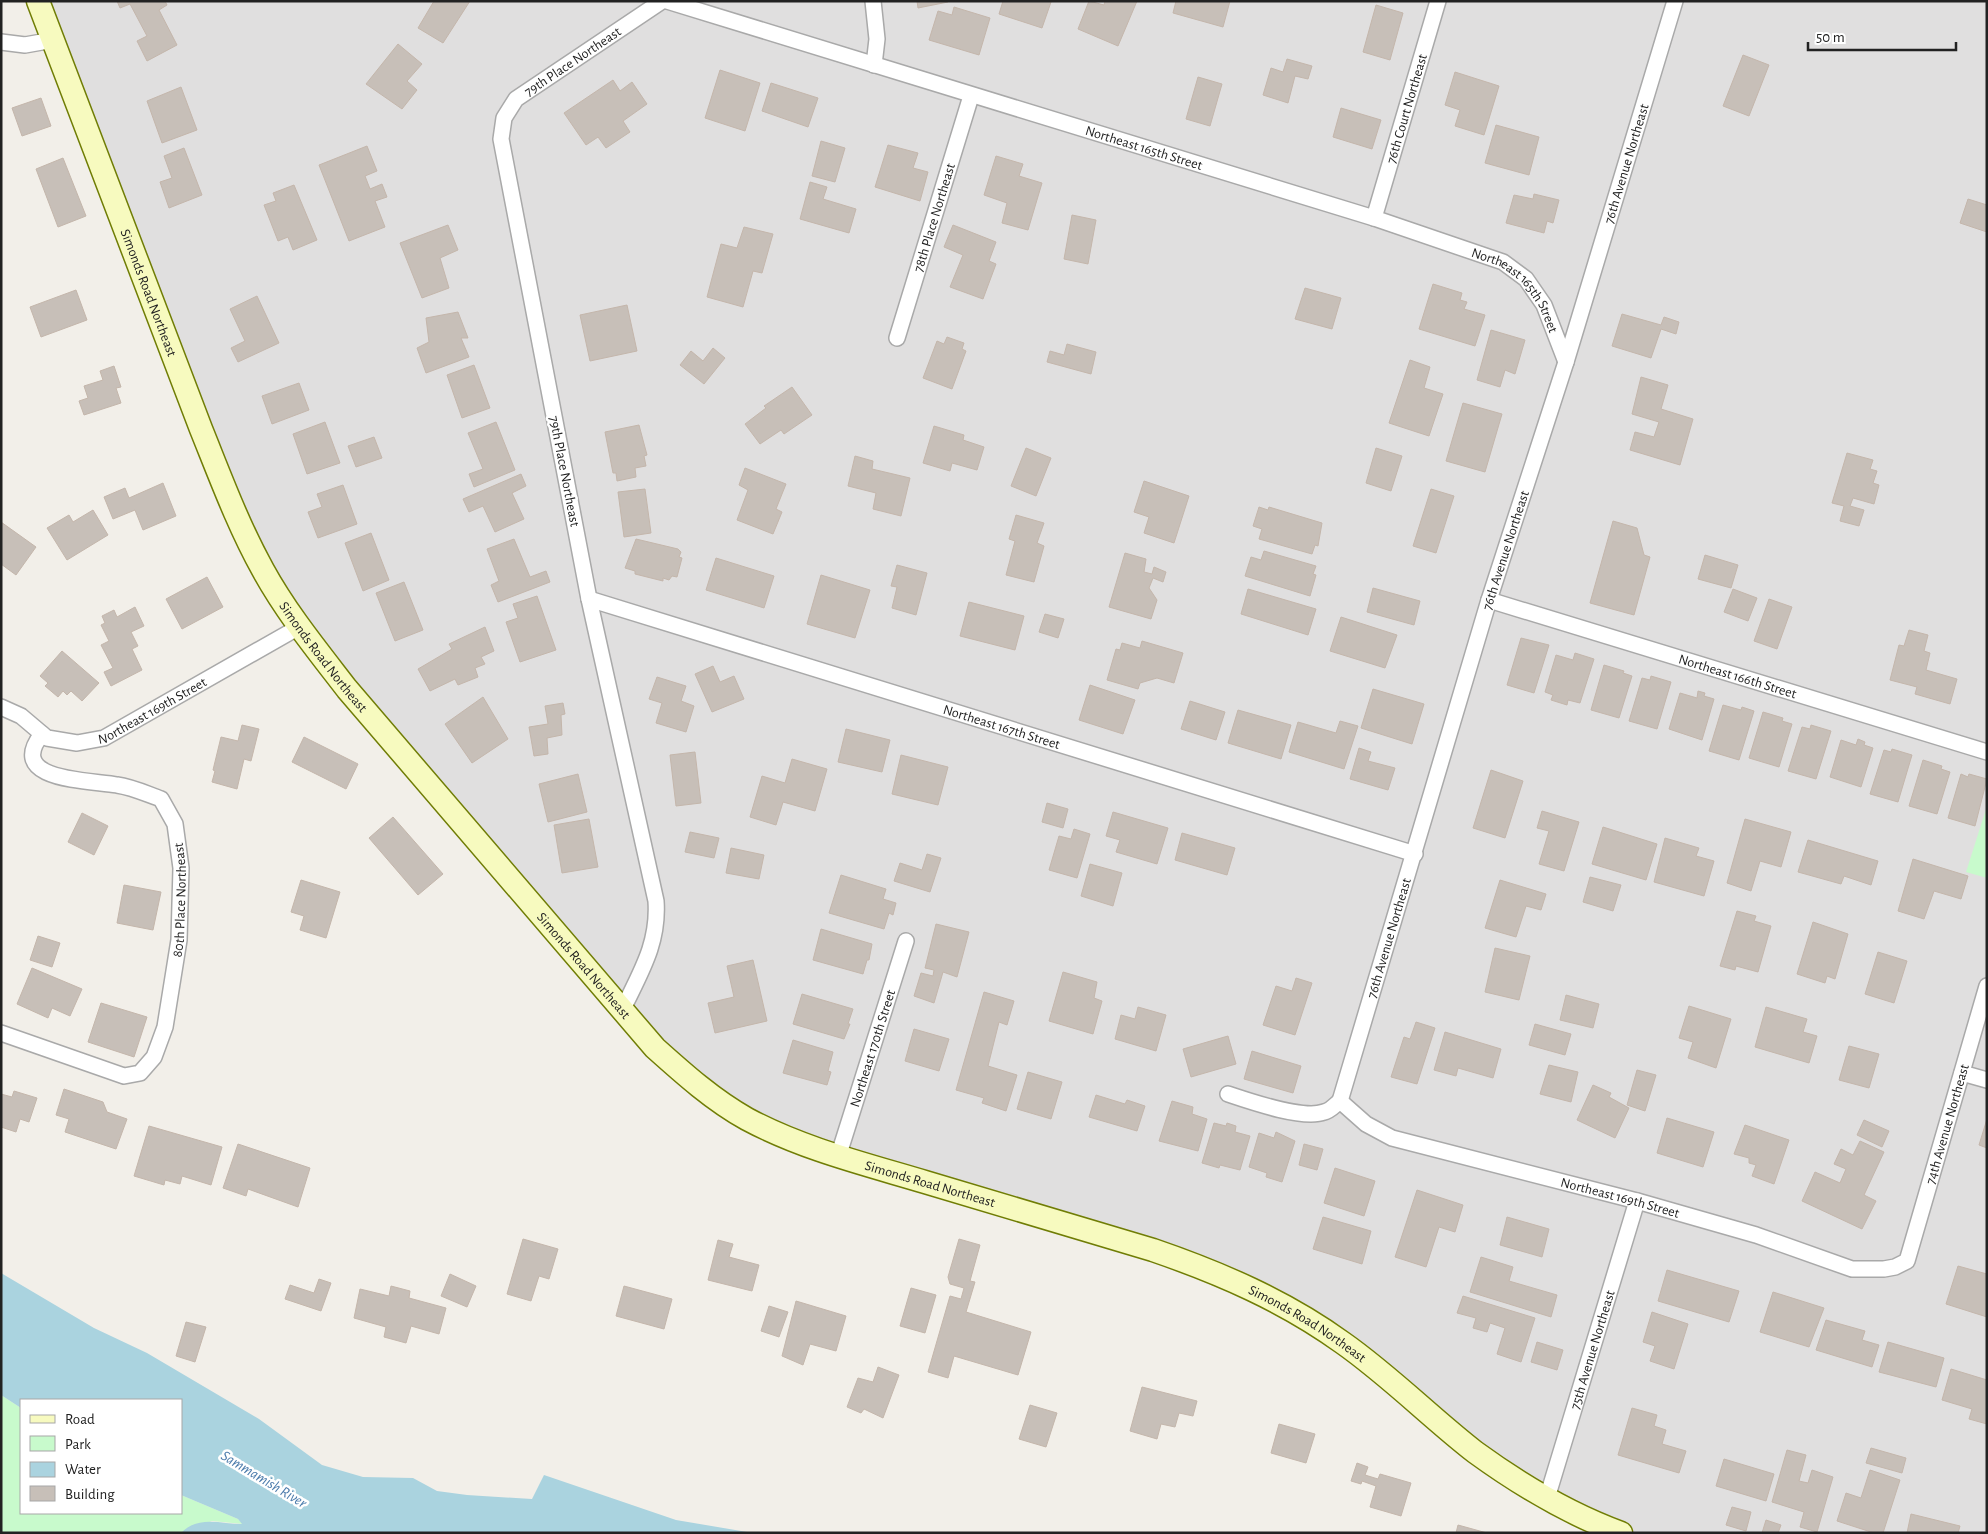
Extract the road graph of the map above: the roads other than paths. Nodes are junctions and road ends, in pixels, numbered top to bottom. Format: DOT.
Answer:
graph roads {
  1 [pos="38,1"];
  2 [pos="662,1"];
  3 [pos="667,1"];
  4 [pos="873,1"];
  5 [pos="1438,1"];
  6 [pos="1675,1"];
  7 [pos="52,40"];
  8 [pos="1,42"];
  9 [pos="874,65"];
  10 [pos="971,96"];
  11 [pos="1374,218"];
  12 [pos="897,338"];
  13 [pos="1566,362"];
  14 [pos="589,599"];
  15 [pos="1490,600"];
  16 [pos="299,627"];
  17 [pos="1,707"];
  18 [pos="42,734"];
  19 [pos="1987,752"];
  20 [pos="1415,854"];
  21 [pos="906,941"];
  22 [pos="1987,986"];
  23 [pos="622,1011"];
  24 [pos="1,1033"];
  25 [pos="1962,1073"];
  26 [pos="1987,1080"];
  27 [pos="1228,1094"];
  28 [pos="1340,1101"];
  29 [pos="838,1157"];
  30 [pos="1638,1201"];
  31 [pos="1907,1261"];
  32 [pos="1547,1498"];
  33 [pos="1621,1533"];
  1 -- 7 [label="main road, Simonds Road Northeast"];
  2 -- 14 [label="street, 79th Place Northeast"];
  3 -- 9 [label="street, Northeast 165th Street"];
  4 -- 9 [label="street"];
  5 -- 11 [label="street, 76th Court Northeast"];
  6 -- 13 [label="street, 76th Avenue Northeast"];
  7 -- 8 [label="street"];
  7 -- 16 [label="main road, Simonds Road Northeast"];
  9 -- 10 [label="street, Northeast 165th Street"];
  10 -- 11 [label="street, Northeast 165th Street"];
  10 -- 12 [label="street, 78th Place Northeast"];
  11 -- 13 [label="street, Northeast 165th Street"];
  13 -- 15 [label="street, 76th Avenue Northeast"];
  14 -- 20 [label="street, Northeast 167th Street"];
  14 -- 23 [label="street, 79th Place Northeast"];
  15 -- 19 [label="street, Northeast 166th Street"];
  15 -- 20 [label="street, 76th Avenue Northeast"];
  16 -- 18 [label="street, Northeast 169th Street"];
  16 -- 23 [label="main road, Simonds Road Northeast"];
  17 -- 18 [label="street, Northeast 169th Street"];
  18 -- 24 [label="street, 80th Place Northeast"];
  20 -- 28 [label="street, 76th Avenue Northeast"];
  21 -- 29 [label="street, Northeast 170th Street"];
  22 -- 25 [label="street, 74th Avenue Northeast"];
  23 -- 29 [label="main road, Simonds Road Northeast"];
  25 -- 26 [label="street"];
  25 -- 31 [label="street, 74th Avenue Northeast"];
  27 -- 28 [label="street"];
  28 -- 30 [label="street, Northeast 169th Street"];
  29 -- 32 [label="main road, Simonds Road Northeast"];
  30 -- 31 [label="street, Northeast 169th Street"];
  30 -- 32 [label="street, 75th Avenue Northeast"];
  32 -- 33 [label="main road"];
}
